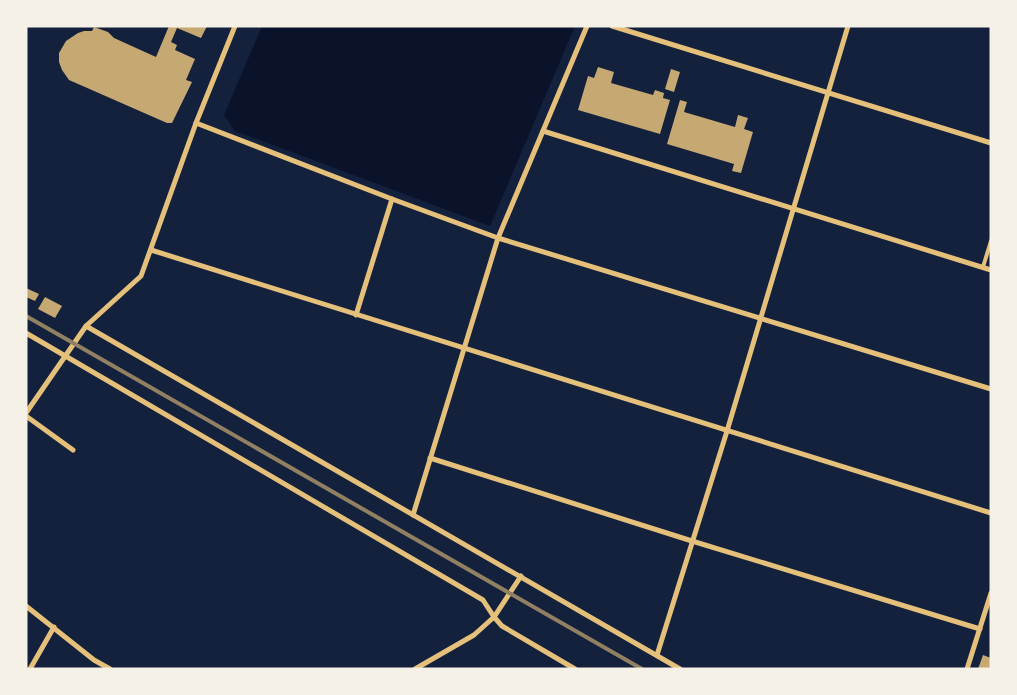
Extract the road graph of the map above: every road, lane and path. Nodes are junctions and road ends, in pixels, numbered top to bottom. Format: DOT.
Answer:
graph roads {
  1 [pos="235,26"];
  2 [pos="587,26"];
  3 [pos="612,26"];
  4 [pos="848,26"];
  5 [pos="828,93"];
  6 [pos="196,123"];
  7 [pos="543,130"];
  8 [pos="991,143"];
  9 [pos="392,199"];
  10 [pos="794,208"];
  11 [pos="498,238"];
  12 [pos="991,240"];
  13 [pos="151,250"];
  14 [pos="983,267"];
  15 [pos="991,270"];
  16 [pos="356,315"];
  17 [pos="761,317"];
  18 [pos="86,326"];
  19 [pos="26,333"];
  20 [pos="464,349"];
  21 [pos="65,356"];
  22 [pos="991,389"];
  23 [pos="26,414"];
  24 [pos="727,430"];
  25 [pos="73,450"];
  26 [pos="430,458"];
  27 [pos="991,513"];
  28 [pos="412,514"];
  29 [pos="692,541"];
  30 [pos="521,576"];
  31 [pos="991,593"];
  32 [pos="26,606"];
  33 [pos="494,617"];
  34 [pos="54,627"];
  35 [pos="980,629"];
  36 [pos="656,655"];
  37 [pos="30,669"];
  38 [pos="110,669"];
  39 [pos="415,669"];
  40 [pos="575,669"];
  41 [pos="680,669"];
  42 [pos="967,669"];
  1 -- 6 [label="street"];
  2 -- 7 [label="street"];
  3 -- 5 [label="street"];
  4 -- 5 [label="street"];
  5 -- 8 [label="street"];
  5 -- 10 [label="street"];
  6 -- 9 [label="street"];
  6 -- 13 [label="street"];
  7 -- 10 [label="street"];
  7 -- 11 [label="street"];
  9 -- 11 [label="street"];
  9 -- 16 [label="street"];
  10 -- 14 [label="street"];
  10 -- 17 [label="street"];
  11 -- 17 [label="street"];
  11 -- 20 [label="street"];
  12 -- 14 [label="lane"];
  13 -- 16 [label="street"];
  13 -- 18 [label="street"];
  14 -- 15 [label="street"];
  16 -- 20 [label="street"];
  17 -- 22 [label="street"];
  17 -- 24 [label="street"];
  18 -- 21 [label="street"];
  18 -- 28 [label="street"];
  19 -- 21 [label="street"];
  20 -- 24 [label="street"];
  20 -- 26 [label="street"];
  21 -- 23 [label="street"];
  21 -- 33 [label="street"];
  23 -- 25 [label="street"];
  24 -- 27 [label="street"];
  24 -- 29 [label="street"];
  26 -- 28 [label="street"];
  26 -- 29 [label="street"];
  28 -- 30 [label="street"];
  29 -- 35 [label="street"];
  29 -- 36 [label="street"];
  30 -- 33 [label="street"];
  30 -- 36 [label="street"];
  31 -- 35 [label="street"];
  32 -- 34 [label="street"];
  33 -- 39 [label="street"];
  33 -- 40 [label="street"];
  34 -- 37 [label="street"];
  34 -- 38 [label="street"];
  35 -- 42 [label="street"];
  36 -- 41 [label="street"];
}
